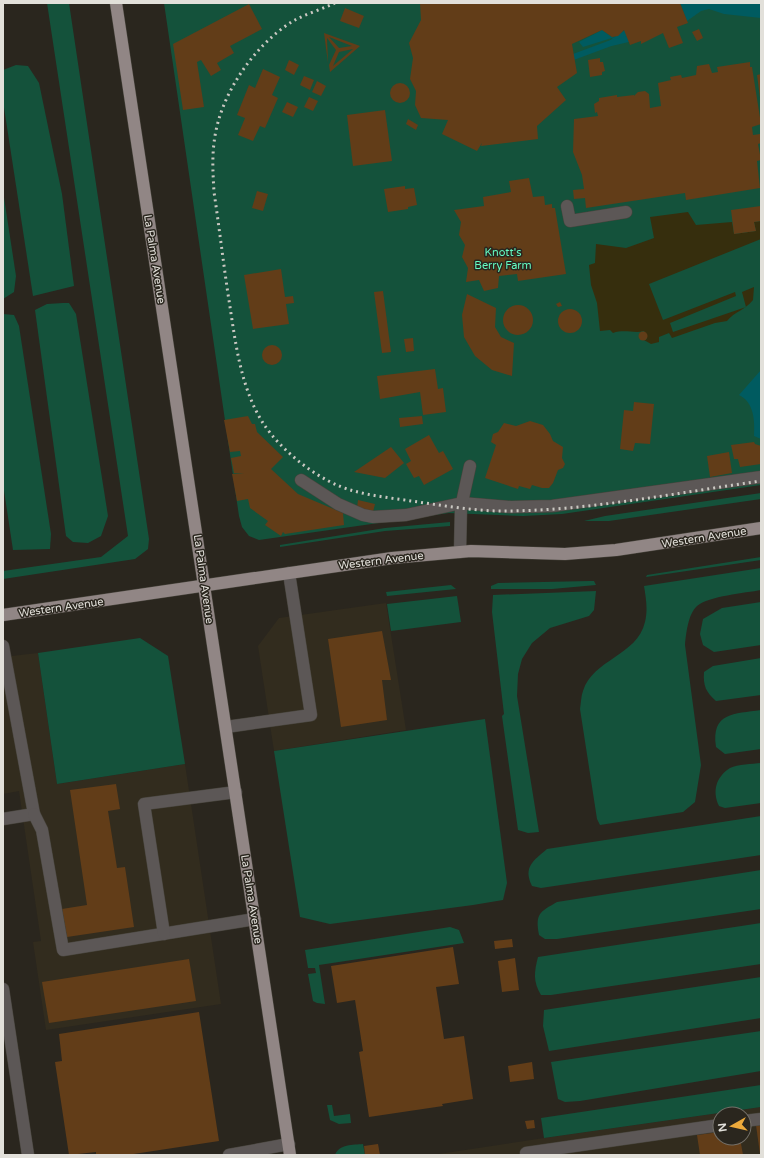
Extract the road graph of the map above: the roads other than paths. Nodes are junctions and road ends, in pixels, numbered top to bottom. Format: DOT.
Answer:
graph roads {
  1 [pos="116,3"];
  2 [pos="567,206"];
  3 [pos="626,212"];
  4 [pos="470,466"];
  5 [pos="761,477"];
  6 [pos="301,480"];
  7 [pos="462,503"];
  8 [pos="761,528"];
  9 [pos="460,552"];
  10 [pos="289,573"];
  11 [pos="205,586"];
  12 [pos="3,615"];
  13 [pos="3,646"];
  14 [pos="226,727"];
  15 [pos="236,792"];
  16 [pos="34,814"];
  17 [pos="3,819"];
  18 [pos="255,919"];
  19 [pos="164,934"];
  20 [pos="3,989"];
  21 [pos="712,1126"];
  22 [pos="289,1150"];
  23 [pos="28,1155"];
  24 [pos="229,1155"];
  25 [pos="526,1155"];
  1 -- 11 [label="main road, La Palma Avenue"];
  2 -- 3 [label="lane"];
  4 -- 7 [label="lane"];
  5 -- 7 [label="lane"];
  6 -- 7 [label="lane"];
  7 -- 9 [label="lane"];
  8 -- 9 [label="main road, Western Avenue"];
  9 -- 10 [label="main road, Western Avenue"];
  10 -- 11 [label="main road, Western Avenue"];
  10 -- 14 [label="lane"];
  11 -- 12 [label="main road, Western Avenue"];
  11 -- 14 [label="main road, La Palma Avenue"];
  13 -- 16 [label="lane"];
  14 -- 15 [label="main road, La Palma Avenue"];
  15 -- 18 [label="main road, La Palma Avenue"];
  15 -- 19 [label="lane"];
  16 -- 17 [label="lane"];
  16 -- 19 [label="lane"];
  18 -- 19 [label="lane"];
  18 -- 22 [label="main road, La Palma Avenue"];
  20 -- 23 [label="lane"];
  21 -- 25 [label="lane"];
  22 -- 24 [label="lane"];
}
